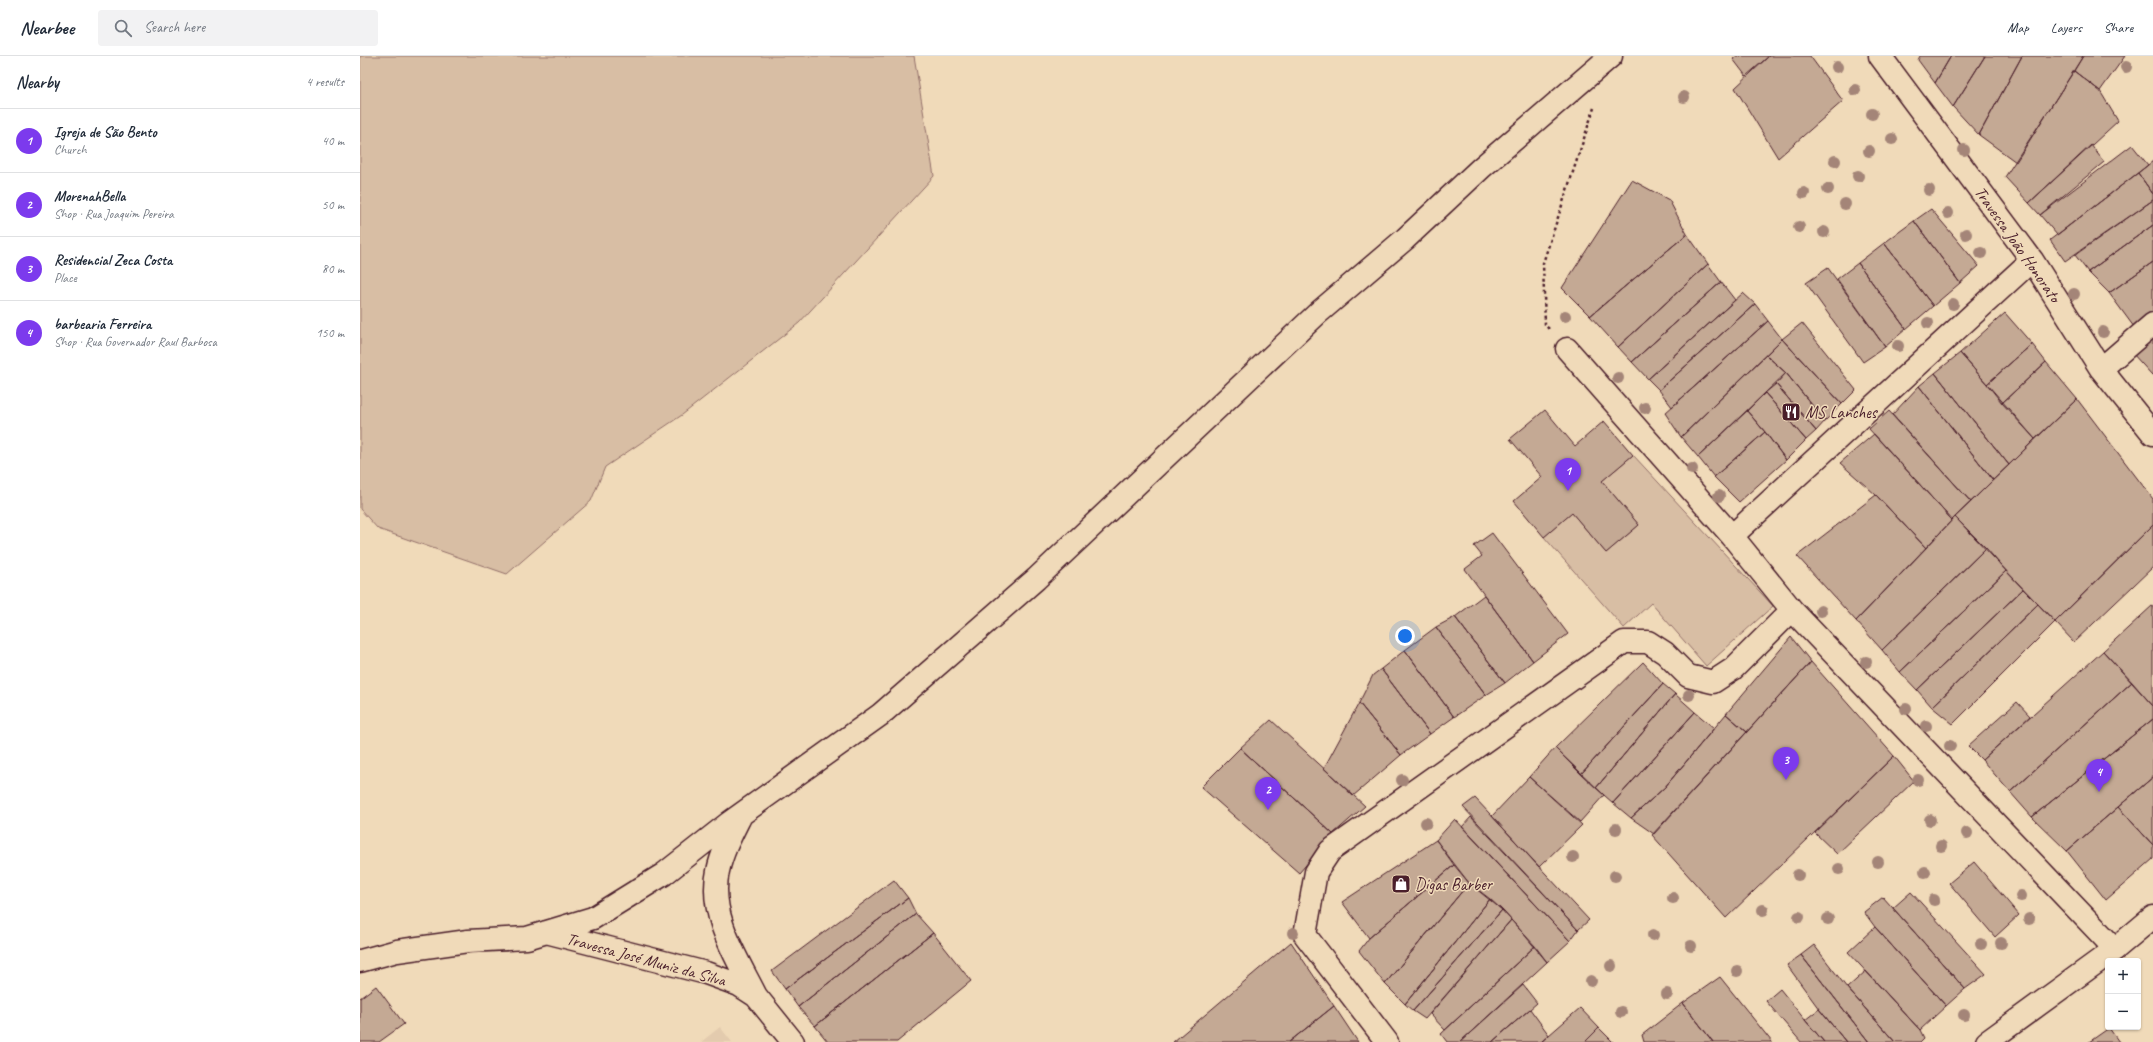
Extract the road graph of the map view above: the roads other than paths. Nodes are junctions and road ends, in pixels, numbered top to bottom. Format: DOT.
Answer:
graph roads {
  1 [pos="1611,56"];
  2 [pos="1880,56"];
  3 [pos="2032,260"];
  4 [pos="2153,324"];
  5 [pos="1568,349"];
  6 [pos="2101,369"];
  7 [pos="2153,434"];
  8 [pos="1732,536"];
  9 [pos="1792,610"];
  10 [pos="741,814"];
  11 [pos="2153,917"];
  12 [pos="546,932"];
  13 [pos="2115,949"];
  14 [pos="360,961"];
  15 [pos="756,996"];
  16 [pos="793,1042"];
  17 [pos="1387,1042"];
  18 [pos="1987,1042"];
  1 -- 10 [label="street"];
  2 -- 3 [label="street, Travessa João Honorato"];
  3 -- 6 [label="street, Travessa João Honorato"];
  3 -- 8 [label="street"];
  4 -- 6 [label="street"];
  5 -- 8 [label="street"];
  6 -- 7 [label="street, Travessa João Honorato"];
  8 -- 9 [label="street"];
  9 -- 13 [label="street"];
  9 -- 17 [label="street"];
  10 -- 12 [label="street"];
  10 -- 15 [label="street"];
  11 -- 13 [label="street"];
  12 -- 14 [label="street"];
  12 -- 15 [label="street, Travessa José Muniz da Silva"];
  13 -- 18 [label="street"];
  15 -- 16 [label="street, Travessa José Muniz da Silva"];
}
